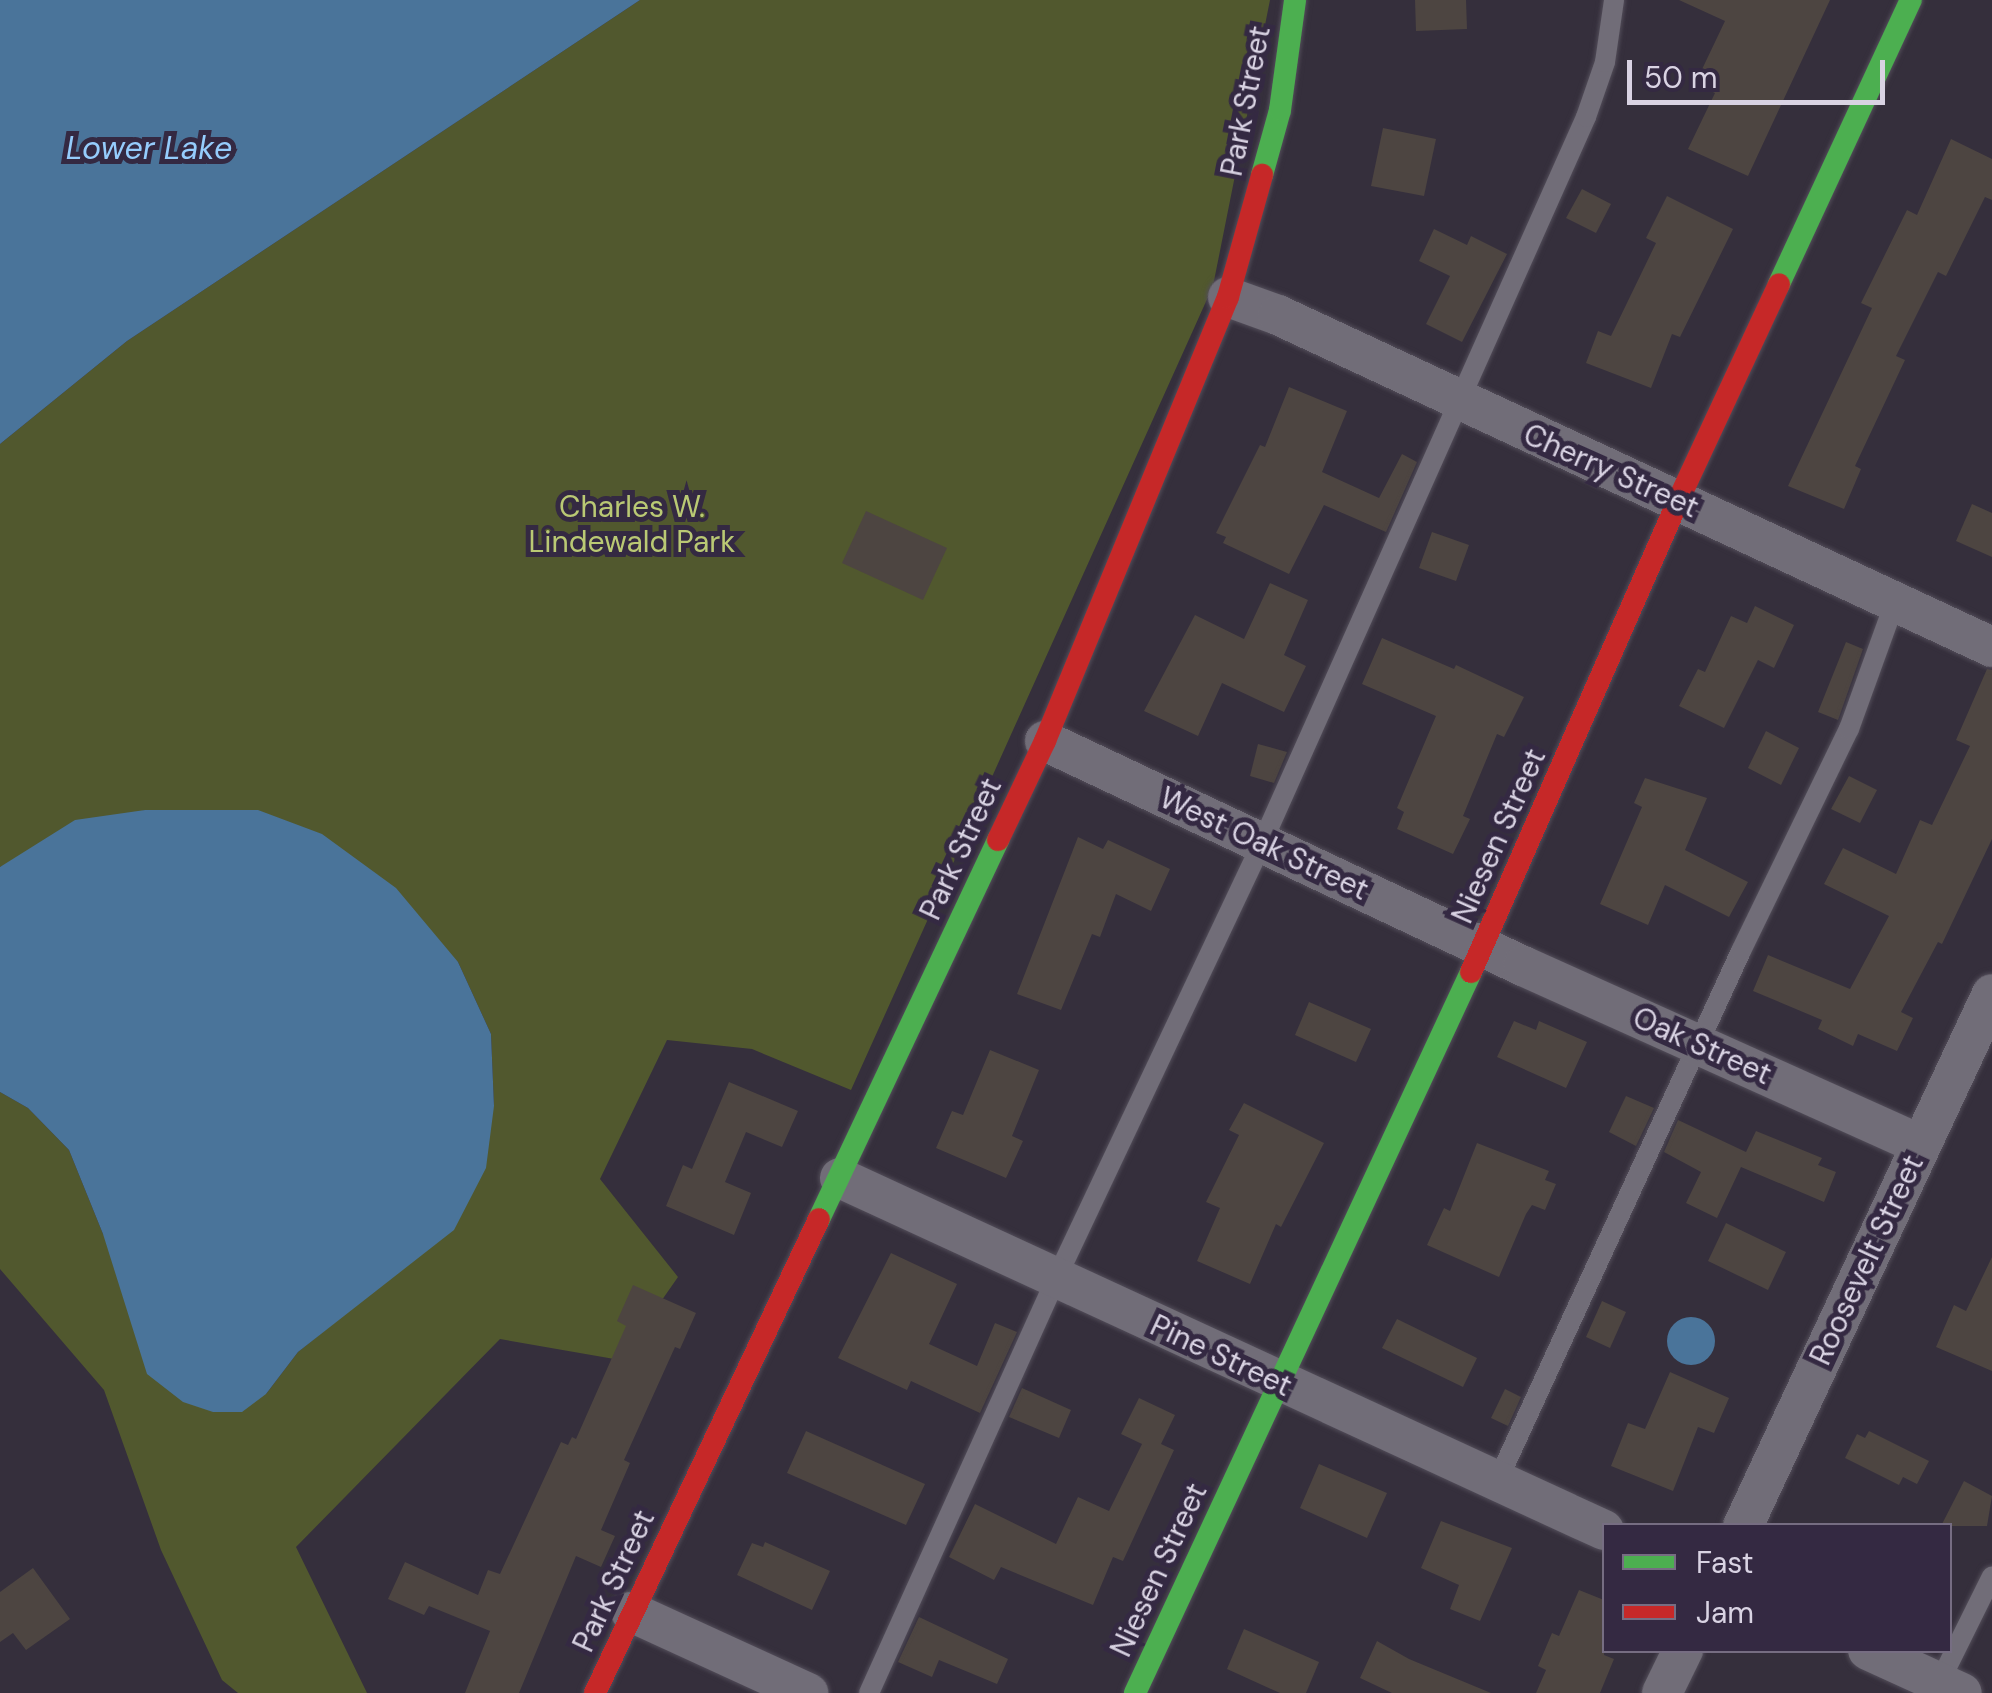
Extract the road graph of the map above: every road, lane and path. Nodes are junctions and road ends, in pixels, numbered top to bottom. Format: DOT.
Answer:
graph roads {
  1 [pos="1295,0"];
  2 [pos="1614,0"];
  3 [pos="1911,0"];
  4 [pos="1228,297"];
  5 [pos="1457,402"];
  6 [pos="1678,501"];
  7 [pos="1896,602"];
  8 [pos="1992,647"];
  9 [pos="1045,742"];
  10 [pos="1262,843"];
  11 [pos="1484,947"];
  12 [pos="1992,994"];
  13 [pos="1698,1044"];
  14 [pos="1921,1145"];
  15 [pos="840,1178"];
  16 [pos="1056,1279"];
  17 [pos="1280,1383"];
  18 [pos="1497,1482"];
  19 [pos="1744,1523"];
  20 [pos="1602,1529"];
  21 [pos="1992,1576"];
  22 [pos="631,1612"];
  23 [pos="1682,1653"];
  24 [pos="1875,1653"];
  25 [pos="1951,1688"];
  26 [pos="595,1693"];
  27 [pos="808,1693"];
  28 [pos="869,1693"];
  29 [pos="1135,1693"];
  30 [pos="1662,1693"];
  1 -- 4 [label="street, Park Street"];
  2 -- 5 [label="lane"];
  3 -- 6 [label="street, Niesen Street"];
  4 -- 5 [label="street, Cherry Street"];
  4 -- 9 [label="street, Park Street"];
  5 -- 6 [label="street, Cherry Street"];
  5 -- 10 [label="lane"];
  6 -- 7 [label="street, Cherry Street"];
  6 -- 11 [label="street, Niesen Street"];
  7 -- 8 [label="street, Cherry Street"];
  7 -- 13 [label="lane"];
  9 -- 10 [label="street, West Oak Street"];
  9 -- 15 [label="street, Park Street"];
  10 -- 11 [label="street, West Oak Street"];
  10 -- 16 [label="lane"];
  11 -- 13 [label="street, Oak Street"];
  11 -- 17 [label="street, Niesen Street"];
  12 -- 14 [label="street, Roosevelt Street"];
  13 -- 14 [label="street, Oak Street"];
  13 -- 18 [label="lane"];
  14 -- 19 [label="street, Roosevelt Street"];
  15 -- 16 [label="street, Pine Street"];
  15 -- 22 [label="street, Park Street"];
  16 -- 17 [label="street, Pine Street"];
  16 -- 28 [label="lane"];
  17 -- 18 [label="street, Pine Street"];
  17 -- 29 [label="street, Niesen Street"];
  18 -- 20 [label="street, Pine Street"];
  21 -- 25 [label="lane"];
  22 -- 26 [label="street, Park Street"];
  22 -- 27 [label="street"];
  23 -- 30 [label="street"];
  24 -- 25 [label="street"];
}
